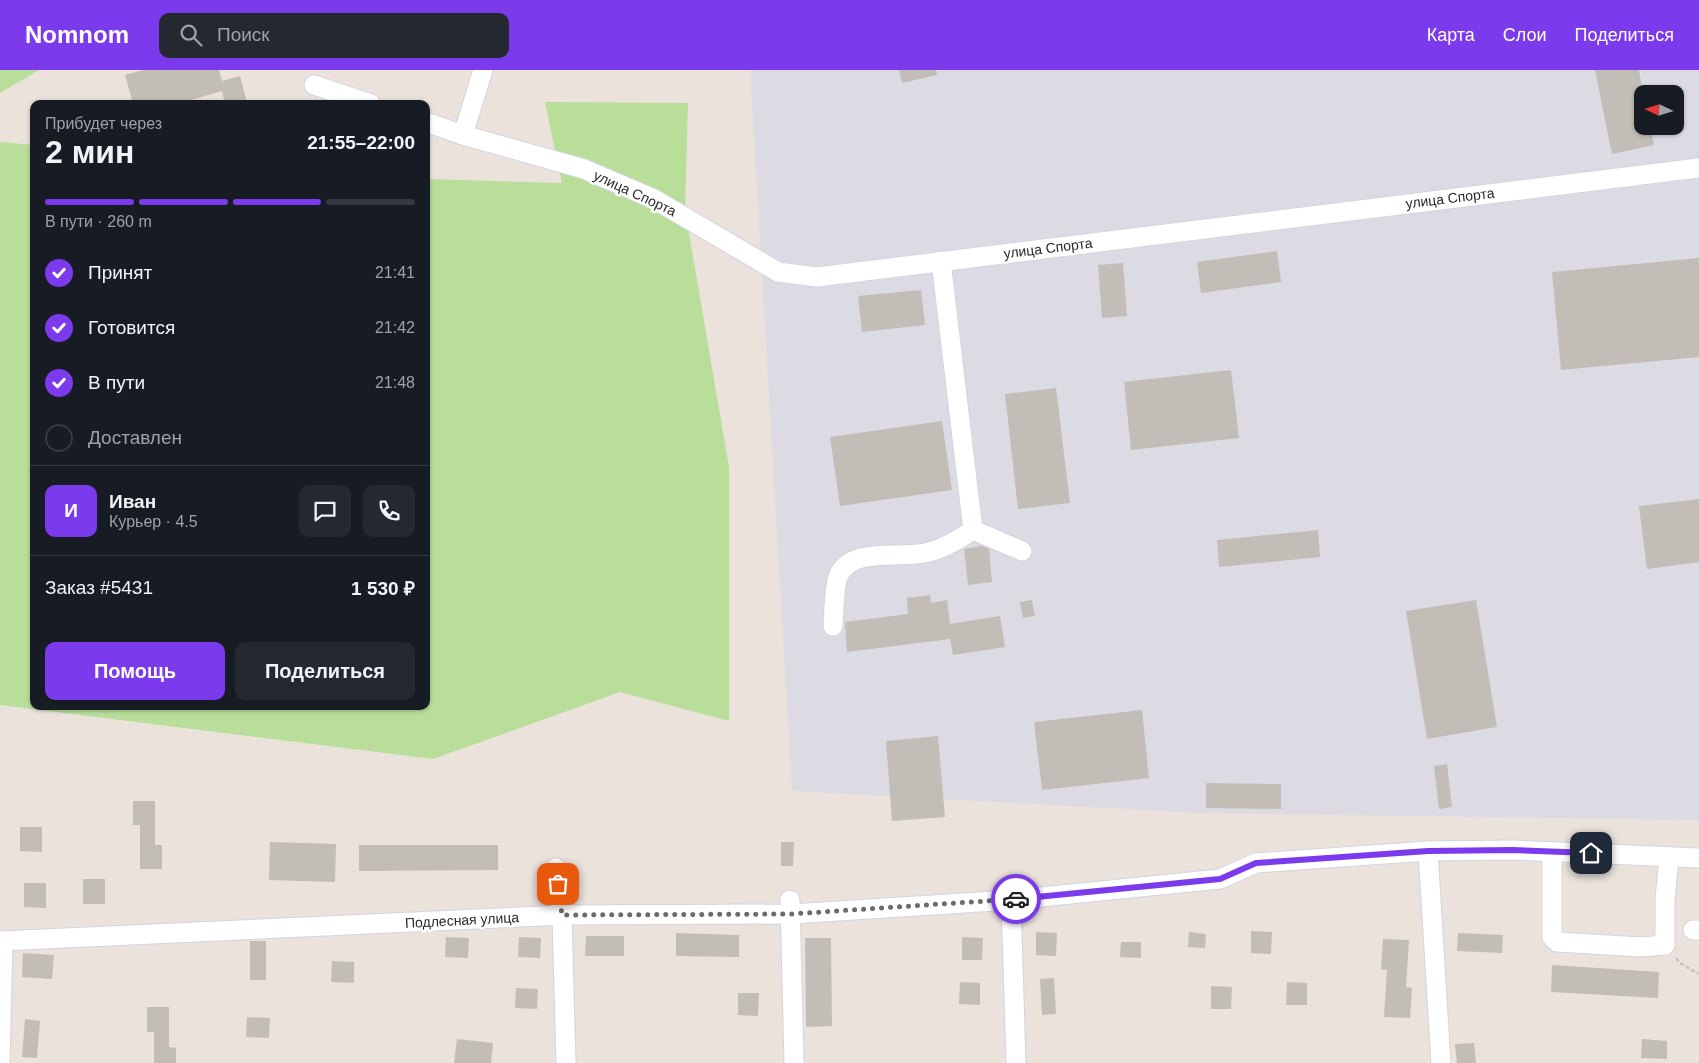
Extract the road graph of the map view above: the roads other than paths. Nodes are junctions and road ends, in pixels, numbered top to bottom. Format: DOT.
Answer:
graph roads {
  1 [pos="483,70"];
  2 [pos="314,85"];
  3 [pos="359,100"];
  4 [pos="430,123"];
  5 [pos="463,135"];
  6 [pos="1699,168"];
  7 [pos="941,262"];
  8 [pos="973,530"];
  9 [pos="1022,551"];
  10 [pos="833,626"];
  11 [pos="1428,851"];
  12 [pos="1552,852"];
  13 [pos="1668,857"];
  14 [pos="1699,858"];
  15 [pos="556,868"];
  16 [pos="1011,900"];
  17 [pos="790,907"];
  18 [pos="562,915"];
  19 [pos="1,941"];
  20 [pos="0,1063"];
  21 [pos="566,1063"];
  22 [pos="794,1063"];
  23 [pos="1016,1063"];
  24 [pos="1440,1063"];
  1 -- 5 [label="street"];
  2 -- 3 [label="street"];
  4 -- 5 [label="street, улица Спорта"];
  5 -- 7 [label="street, улица Спорта"];
  6 -- 7 [label="street, улица Спорта"];
  7 -- 8 [label="street"];
  8 -- 9 [label="street"];
  8 -- 10 [label="street"];
  11 -- 12 [label="street, Подлесная улица"];
  11 -- 16 [label="street, Подлесная улица"];
  11 -- 24 [label="street"];
  12 -- 13 [label="street, Подлесная улица"];
  12 -- 13 [label="street"];
  13 -- 14 [label="street, Подлесная улица"];
  15 -- 18 [label="street"];
  16 -- 17 [label="street, Подлесная улица"];
  16 -- 23 [label="street"];
  17 -- 18 [label="street, Подлесная улица"];
  17 -- 22 [label="street"];
  18 -- 19 [label="street, Подлесная улица"];
  18 -- 21 [label="street"];
  19 -- 20 [label="street"];
}
